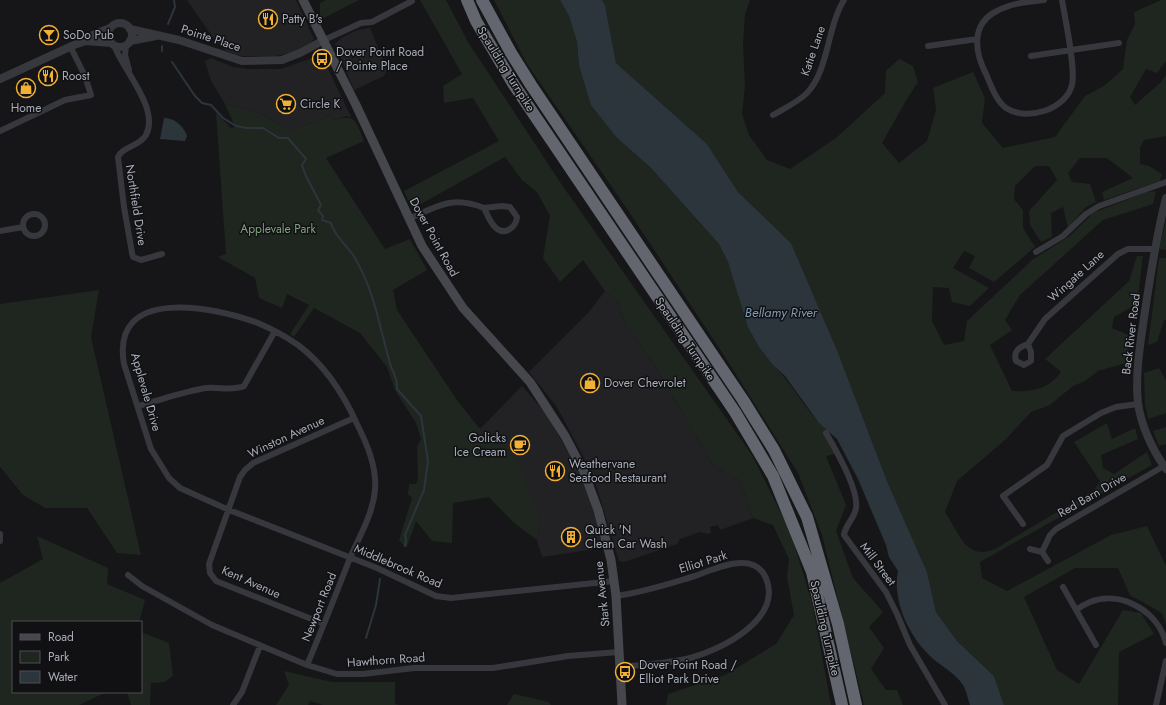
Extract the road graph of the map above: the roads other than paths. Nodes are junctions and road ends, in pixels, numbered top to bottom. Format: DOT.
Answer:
graph roads {
  1 [pos="303,0"];
  2 [pos="467,0"];
  3 [pos="482,0"];
  4 [pos="844,0"];
  5 [pos="1044,0"];
  6 [pos="1062,0"];
  7 [pos="412,1"];
  8 [pos="110,28"];
  9 [pos="130,29"];
  10 [pos="157,36"];
  11 [pos="977,39"];
  12 [pos="324,40"];
  13 [pos="86,41"];
  14 [pos="128,43"];
  15 [pos="1119,43"];
  16 [pos="112,44"];
  17 [pos="70,46"];
  18 [pos="928,46"];
  19 [pos="1069,50"];
  20 [pos="1031,56"];
  21 [pos="130,74"];
  22 [pos="0,79"];
  23 [pos="773,115"];
  24 [pos="0,131"];
  25 [pos="1166,182"];
  26 [pos="1166,198"];
  27 [pos="484,208"];
  28 [pos="409,219"];
  29 [pos="23,227"];
  30 [pos="0,231"];
  31 [pos="1154,249"];
  32 [pos="1036,252"];
  33 [pos="162,254"];
  34 [pos="275,331"];
  35 [pos="1028,344"];
  36 [pos="1138,404"];
  37 [pos="138,406"];
  38 [pos="354,418"];
  39 [pos="826,433"];
  40 [pos="1165,468"];
  41 [pos="589,484"];
  42 [pos="229,510"];
  43 [pos="1023,524"];
  44 [pos="0,534"];
  45 [pos="0,541"];
  46 [pos="1030,548"];
  47 [pos="1042,552"];
  48 [pos="350,558"];
  49 [pos="1048,561"];
  50 [pos="128,575"];
  51 [pos="614,581"];
  52 [pos="1063,587"];
  53 [pos="616,596"];
  54 [pos="1076,610"];
  55 [pos="324,624"];
  56 [pos="1166,643"];
  57 [pos="1096,645"];
  58 [pos="260,646"];
  59 [pos="619,652"];
  60 [pos="1166,661"];
  61 [pos="307,665"];
  62 [pos="620,667"];
  63 [pos="233,705"];
  64 [pos="622,705"];
  65 [pos="842,705"];
  66 [pos="856,705"];
  67 [pos="945,705"];
  68 [pos="1156,705"];
  1 -- 12 [label="main road, Dover Point Road"];
  2 -- 65 [label="highway, Spaulding Turnpike"];
  3 -- 66 [label="highway, Spaulding Turnpike"];
  4 -- 23 [label="street, Katie Lane"];
  5 -- 11 [label="street"];
  6 -- 19 [label="street"];
  7 -- 12 [label="street"];
  8 -- 9 [label="street"];
  8 -- 13 [label="street"];
  8 -- 16 [label="street"];
  9 -- 10 [label="street, Pointe Place"];
  9 -- 14 [label="street"];
  10 -- 12 [label="street, Pointe Place"];
  10 -- 14 [label="street, Pointe Place"];
  11 -- 18 [label="street"];
  11 -- 19 [label="street"];
  12 -- 28 [label="main road, Dover Point Road"];
  13 -- 16 [label="street"];
  13 -- 17 [label="street"];
  14 -- 16 [label="street"];
  14 -- 21 [label="street, Northfield Drive"];
  15 -- 19 [label="street"];
  16 -- 21 [label="street, Northfield Drive"];
  17 -- 22 [label="street"];
  17 -- 24 [label="street"];
  19 -- 20 [label="street"];
  21 -- 33 [label="street, Northfield Drive"];
  25 -- 32 [label="street"];
  26 -- 31 [label="street, Back River Road"];
  27 -- 27 [label="street"];
  27 -- 28 [label="street"];
  28 -- 41 [label="main road, Dover Point Road"];
  29 -- 30 [label="street"];
  31 -- 35 [label="street, Wingate Lane"];
  31 -- 36 [label="street, Back River Road"];
  34 -- 37 [label="street"];
  34 -- 37 [label="street, Applevale Drive"];
  34 -- 38 [label="street, Applevale Drive"];
  36 -- 40 [label="street, Back River Road"];
  36 -- 43 [label="street"];
  37 -- 42 [label="street, Applevale Drive"];
  38 -- 42 [label="street, Winston Avenue"];
  38 -- 48 [label="street, Applevale Drive"];
  39 -- 67 [label="street, Mill Street"];
  40 -- 47 [label="street, Red Barn Drive"];
  41 -- 51 [label="main road, Stark Avenue"];
  42 -- 48 [label="street, Middlebrook Road"];
  42 -- 55 [label="street, Kent Avenue"];
  44 -- 45 [label="street"];
  46 -- 47 [label="street"];
  47 -- 49 [label="street"];
  48 -- 51 [label="street, Middlebrook Road"];
  48 -- 55 [label="street, Newport Road"];
  50 -- 58 [label="street, Hawthorn Road"];
  51 -- 53 [label="main road, Stark Avenue"];
  52 -- 54 [label="street"];
  53 -- 59 [label="main road, Stark Avenue"];
  53 -- 62 [label="street, Elliot Park"];
  54 -- 56 [label="street"];
  54 -- 57 [label="street"];
  55 -- 61 [label="street, Newport Road"];
  58 -- 61 [label="street, Hawthorn Road"];
  58 -- 63 [label="street"];
  59 -- 61 [label="street, Hawthorn Road"];
  59 -- 62 [label="main road, Stark Avenue"];
  60 -- 68 [label="street"];
  62 -- 64 [label="main road, Stark Avenue"];
}
